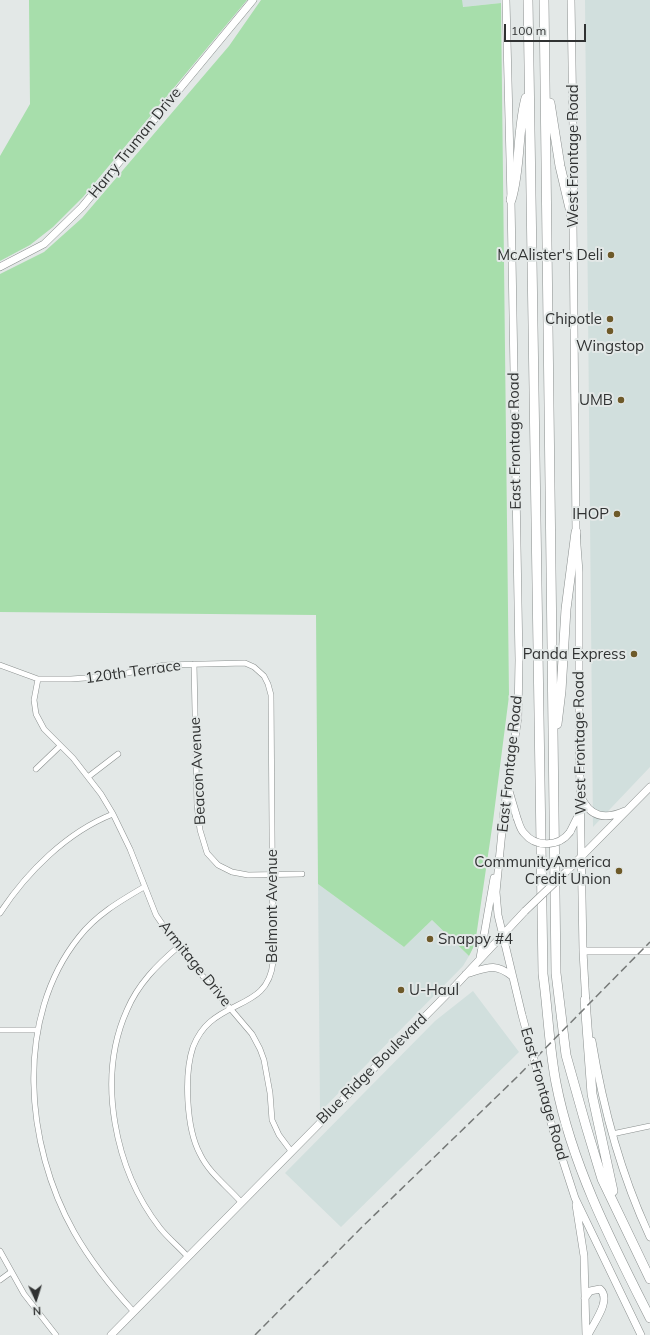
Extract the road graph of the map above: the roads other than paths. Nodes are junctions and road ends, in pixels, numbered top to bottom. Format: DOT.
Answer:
graph roads {
  1 [pos="252,0"];
  2 [pos="506,0"];
  3 [pos="528,0"];
  4 [pos="544,0"];
  5 [pos="570,0"];
  6 [pos="545,78"];
  7 [pos="529,87"];
  8 [pos="511,200"];
  9 [pos="573,221"];
  10 [pos="0,267"];
  11 [pos="576,532"];
  12 [pos="194,664"];
  13 [pos="0,665"];
  14 [pos="38,679"];
  15 [pos="271,699"];
  16 [pos="60,746"];
  17 [pos="118,754"];
  18 [pos="552,756"];
  19 [pos="36,769"];
  20 [pos="88,777"];
  21 [pos="650,787"];
  22 [pos="509,788"];
  23 [pos="580,795"];
  24 [pos="581,809"];
  25 [pos="627,811"];
  26 [pos="113,814"];
  27 [pos="582,856"];
  28 [pos="500,859"];
  29 [pos="302,874"];
  30 [pos="272,875"];
  31 [pos="144,887"];
  32 [pos="0,913"];
  33 [pos="503,934"];
  34 [pos="178,946"];
  35 [pos="583,951"];
  36 [pos="650,951"];
  37 [pos="479,960"];
  38 [pos="466,974"];
  39 [pos="512,976"];
  40 [pos="585,1000"];
  41 [pos="231,1009"];
  42 [pos="0,1030"];
  43 [pos="37,1030"];
  44 [pos="650,1126"];
  45 [pos="612,1134"];
  46 [pos="291,1152"];
  47 [pos="575,1198"];
  48 [pos="241,1202"];
  49 [pos="616,1208"];
  50 [pos="650,1237"];
  51 [pos="0,1251"];
  52 [pos="188,1256"];
  53 [pos="11,1272"];
  54 [pos="650,1278"];
  55 [pos="0,1280"];
  56 [pos="584,1301"];
  57 [pos="134,1312"];
  58 [pos="650,1318"];
  59 [pos="56,1335"];
  60 [pos="111,1335"];
  61 [pos="587,1335"];
  62 [pos="641,1335"];
  1 -- 10 [label="street, Harry Truman Drive"];
  2 -- 8 [label="street, East Frontage Road"];
  3 -- 7 [label="highway"];
  4 -- 6 [label="highway"];
  5 -- 9 [label="street, West Frontage Road"];
  6 -- 9 [label="highway"];
  6 -- 18 [label="highway"];
  7 -- 8 [label="highway"];
  7 -- 58 [label="highway"];
  8 -- 22 [label="street, East Frontage Road"];
  9 -- 11 [label="street, West Frontage Road"];
  11 -- 18 [label="highway"];
  11 -- 23 [label="street, West Frontage Road"];
  12 -- 14 [label="street, 120th Terrace"];
  12 -- 15 [label="street, 120th Terrace"];
  12 -- 30 [label="street, Beacon Avenue"];
  13 -- 14 [label="street, 120th Terrace"];
  14 -- 16 [label="street, Armitage Drive"];
  15 -- 30 [label="street, Belmont Avenue"];
  16 -- 19 [label="street"];
  16 -- 20 [label="street, Armitage Drive"];
  17 -- 20 [label="street"];
  18 -- 49 [label="highway"];
  20 -- 26 [label="street, Armitage Drive"];
  21 -- 25 [label="street, Blue Ridge Boulevard"];
  22 -- 24 [label="street, bridge"];
  22 -- 28 [label="street, East Frontage Road"];
  23 -- 24 [label="street, West Frontage Road"];
  23 -- 25 [label="street"];
  24 -- 27 [label="street, West Frontage Road"];
  25 -- 27 [label="street, Blue Ridge Boulevard"];
  26 -- 31 [label="street, Armitage Drive"];
  26 -- 32 [label="street"];
  27 -- 33 [label="street, Blue Ridge Boulevard, bridge"];
  27 -- 35 [label="street, West Frontage Road"];
  28 -- 33 [label="street, East Frontage Road"];
  28 -- 37 [label="street"];
  29 -- 30 [label="street, Beacon Avenue"];
  30 -- 41 [label="street, Belmont Avenue"];
  31 -- 34 [label="street, Armitage Drive"];
  31 -- 43 [label="street"];
  33 -- 37 [label="street, Blue Ridge Boulevard"];
  33 -- 39 [label="street, East Frontage Road"];
  34 -- 41 [label="street, Armitage Drive"];
  34 -- 52 [label="street"];
  35 -- 36 [label="street"];
  35 -- 40 [label="street, West Frontage Road"];
  37 -- 38 [label="street, Blue Ridge Boulevard"];
  38 -- 39 [label="street"];
  38 -- 46 [label="street, Blue Ridge Boulevard"];
  39 -- 47 [label="street, East Frontage Road"];
  40 -- 45 [label="street, West Frontage Road"];
  40 -- 49 [label="highway"];
  41 -- 46 [label="street, Armitage Drive"];
  41 -- 48 [label="street, Belmont Avenue"];
  42 -- 43 [label="street"];
  43 -- 57 [label="street"];
  44 -- 45 [label="street"];
  45 -- 50 [label="street, West Frontage Road"];
  46 -- 48 [label="street, Blue Ridge Boulevard"];
  47 -- 56 [label="street"];
  47 -- 62 [label="street, East Frontage Road"];
  48 -- 52 [label="street, Blue Ridge Boulevard"];
  49 -- 54 [label="highway"];
  51 -- 53 [label="street"];
  52 -- 57 [label="street, Blue Ridge Boulevard"];
  53 -- 55 [label="street"];
  53 -- 59 [label="street"];
  56 -- 61 [label="street"];
  56 -- 61 [label="street"];
  57 -- 60 [label="street, Blue Ridge Boulevard"];
}
